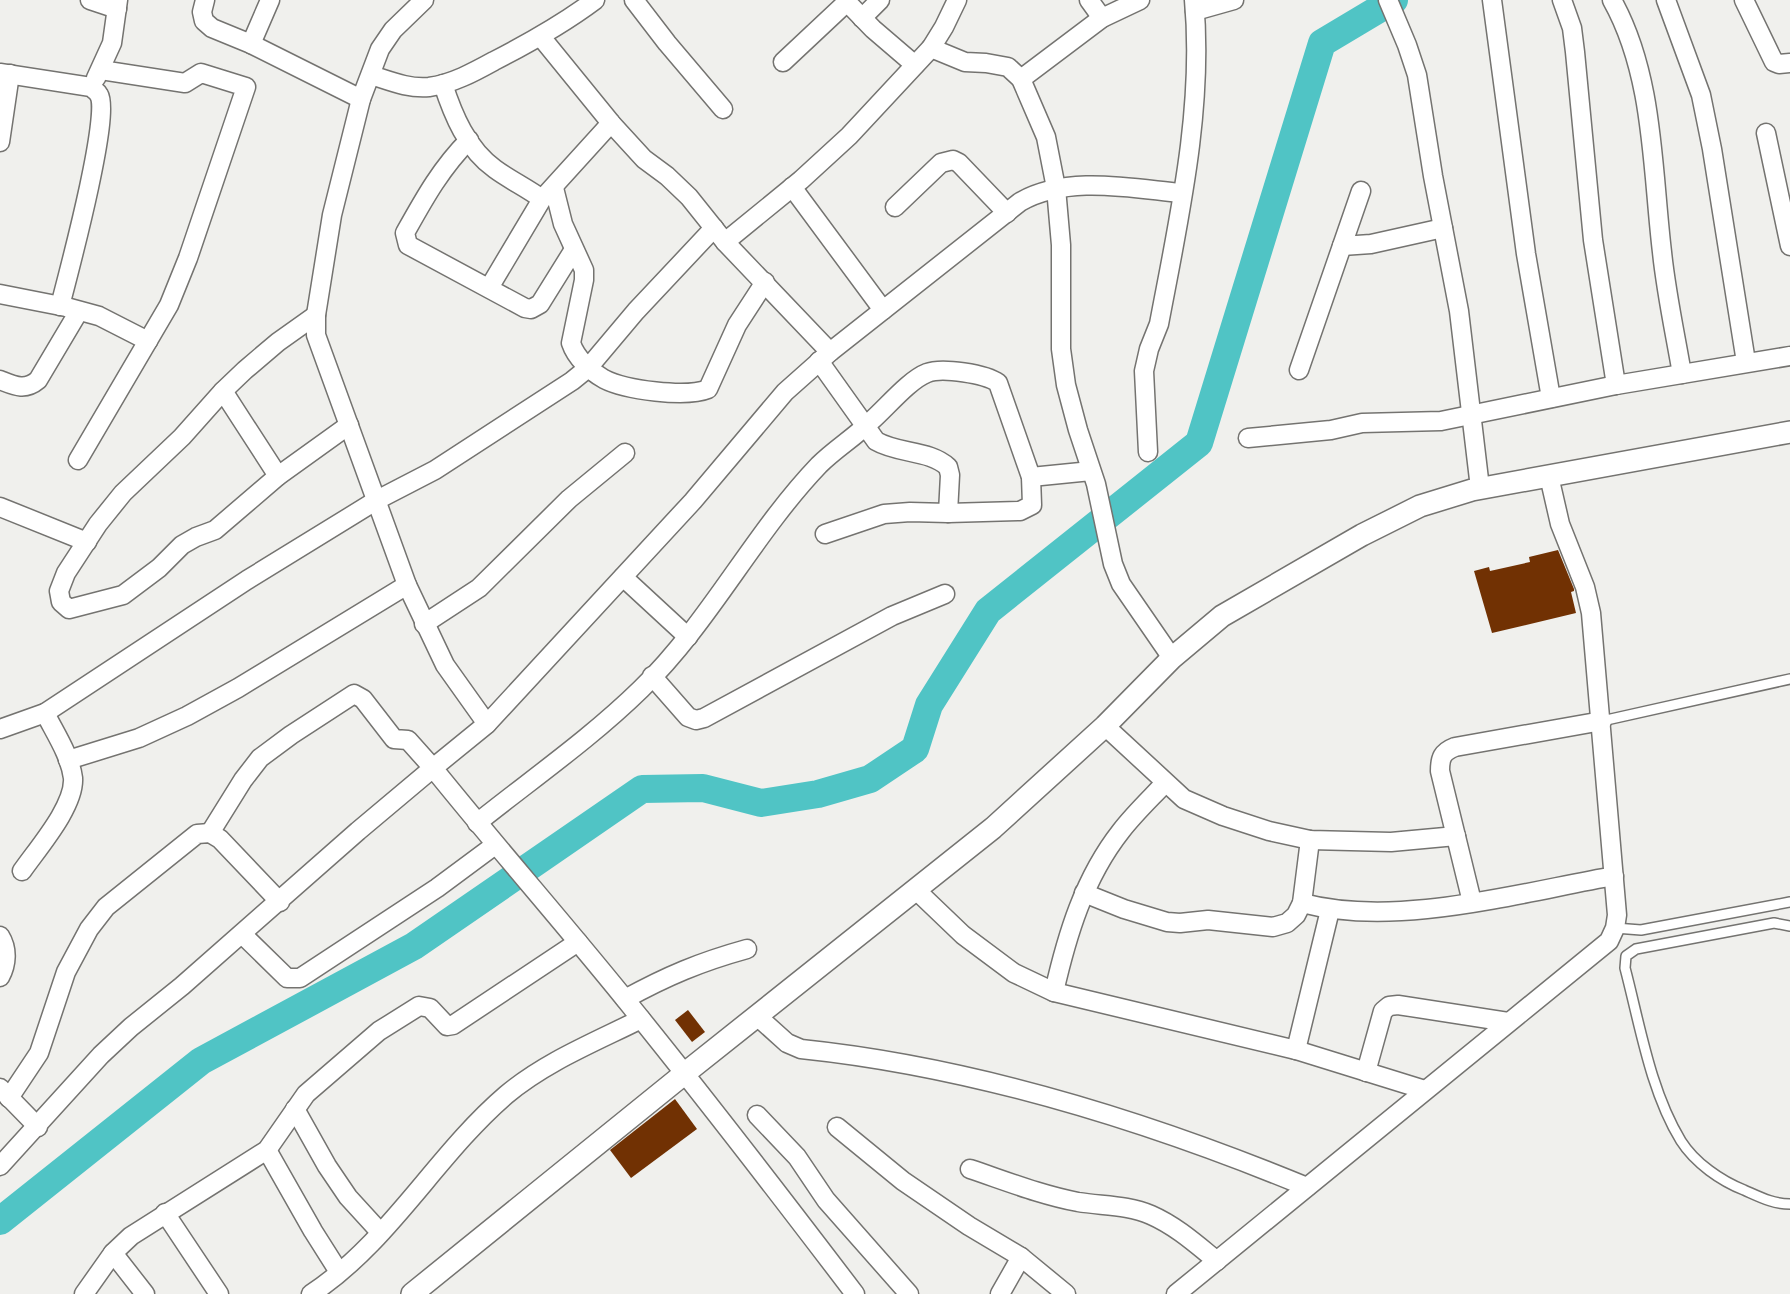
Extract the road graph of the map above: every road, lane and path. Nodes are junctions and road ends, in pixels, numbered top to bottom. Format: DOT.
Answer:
graph roads {
  1 [pos="90,0"];
  2 [pos="205,0"];
  3 [pos="270,0"];
  4 [pos="424,0"];
  5 [pos="595,0"];
  6 [pos="634,0"];
  7 [pos="880,0"];
  8 [pos="957,0"];
  9 [pos="1089,0"];
  10 [pos="1140,0"];
  11 [pos="1234,0"];
  12 [pos="1388,0"];
  13 [pos="1492,0"];
  14 [pos="1562,0"];
  15 [pos="1612,0"];
  16 [pos="1666,0"];
  17 [pos="1744,0"];
  18 [pos="846,1"];
  19 [pos="118,5"];
  20 [pos="1195,5"];
  21 [pos="862,18"];
  22 [pos="1102,18"];
  23 [pos="541,37"];
  24 [pos="251,44"];
  25 [pos="931,48"];
  26 [pos="783,62"];
  27 [pos="1790,63"];
  28 [pos="915,65"];
  29 [pos="101,70"];
  30 [pos="5,74"];
  31 [pos="371,75"];
  32 [pos="1021,79"];
  33 [pos="443,84"];
  34 [pos="91,87"];
  35 [pos="361,99"];
  36 [pos="723,109"];
  37 [pos="611,123"];
  38 [pos="1766,133"];
  39 [pos="469,140"];
  40 [pos="0,142"];
  41 [pos="792,187"];
  42 [pos="1056,188"];
  43 [pos="1361,191"];
  44 [pos="1181,193"];
  45 [pos="548,194"];
  46 [pos="895,207"];
  47 [pos="1007,213"];
  48 [pos="1443,228"];
  49 [pos="719,235"];
  50 [pos="1342,246"];
  51 [pos="1790,246"];
  52 [pos="573,251"];
  53 [pos="765,282"];
  54 [pos="489,288"];
  55 [pos="0,294"];
  56 [pos="60,306"];
  57 [pos="883,310"];
  58 [pos="79,311"];
  59 [pos="316,315"];
  60 [pos="148,341"];
  61 [pos="1790,355"];
  62 [pos="824,357"];
  63 [pos="1746,362"];
  64 [pos="589,368"];
  65 [pos="1299,370"];
  66 [pos="1682,374"];
  67 [pos="1616,385"];
  68 [pos="3,386"];
  69 [pos="223,391"];
  70 [pos="1551,398"];
  71 [pos="1471,416"];
  72 [pos="349,425"];
  73 [pos="865,427"];
  74 [pos="1790,432"];
  75 [pos="1248,438"];
  76 [pos="1148,452"];
  77 [pos="625,453"];
  78 [pos="78,460"];
  79 [pos="278,476"];
  80 [pos="1549,476"];
  81 [pos="1031,477"];
  82 [pos="1094,477"];
  83 [pos="1480,488"];
  84 [pos="377,500"];
  85 [pos="0,508"];
  86 [pos="948,513"];
  87 [pos="825,534"];
  88 [pos="87,541"];
  89 [pos="623,577"];
  90 [pos="407,584"];
  91 [pos="945,594"];
  92 [pos="424,624"];
  93 [pos="688,637"];
  94 [pos="1172,658"];
  95 [pos="653,676"];
  96 [pos="1790,679"];
  97 [pos="45,713"];
  98 [pos="1602,721"];
  99 [pos="487,724"];
  100 [pos="1105,726"];
  101 [pos="0,729"];
  102 [pos="68,760"];
  103 [pos="433,768"];
  104 [pos="1165,783"];
  105 [pos="477,823"];
  106 [pos="210,832"];
  107 [pos="1456,836"];
  108 [pos="1310,840"];
  109 [pos="500,851"];
  110 [pos="22,871"];
  111 [pos="1614,876"];
  112 [pos="916,890"];
  113 [pos="1084,893"];
  114 [pos="280,902"];
  115 [pos="1472,902"];
  116 [pos="1790,902"];
  117 [pos="1302,903"];
  118 [pos="1330,910"];
  119 [pos="1790,926"];
  120 [pos="1615,929"];
  121 [pos="242,934"];
  122 [pos="0,936"];
  123 [pos="578,942"];
  124 [pos="747,949"];
  125 [pos="0,977"];
  126 [pos="1054,992"];
  127 [pos="625,999"];
  128 [pos="757,1016"];
  129 [pos="641,1019"];
  130 [pos="1508,1022"];
  131 [pos="1296,1050"];
  132 [pos="1366,1072"];
  133 [pos="684,1074"];
  134 [pos="1424,1090"];
  135 [pos="5,1093"];
  136 [pos="295,1109"];
  137 [pos="757,1115"];
  138 [pos="37,1127"];
  139 [pos="837,1127"];
  140 [pos="267,1150"];
  141 [pos="0,1166"];
  142 [pos="970,1169"];
  143 [pos="1307,1187"];
  144 [pos="1790,1204"];
  145 [pos="165,1213"];
  146 [pos="380,1232"];
  147 [pos="113,1254"];
  148 [pos="1021,1258"];
  149 [pos="1217,1261"];
  150 [pos="339,1272"];
  151 [pos="84,1294"];
  152 [pos="145,1294"];
  153 [pos="219,1294"];
  154 [pos="312,1294"];
  155 [pos="412,1294"];
  156 [pos="855,1294"];
  157 [pos="909,1294"];
  158 [pos="1000,1294"];
  159 [pos="1066,1294"];
  160 [pos="1175,1294"];
  1 -- 19 [label="street"];
  2 -- 24 [label="street"];
  3 -- 24 [label="street"];
  4 -- 31 [label="street"];
  5 -- 23 [label="street"];
  6 -- 36 [label="street"];
  7 -- 21 [label="street"];
  8 -- 25 [label="street"];
  9 -- 22 [label="street"];
  10 -- 22 [label="street"];
  11 -- 20 [label="street"];
  12 -- 48 [label="street"];
  13 -- 70 [label="street"];
  14 -- 67 [label="street"];
  15 -- 66 [label="street"];
  16 -- 63 [label="street"];
  17 -- 27 [label="street"];
  18 -- 21 [label="street"];
  18 -- 26 [label="street"];
  19 -- 29 [label="street"];
  20 -- 44 [label="street"];
  21 -- 28 [label="street"];
  22 -- 32 [label="street"];
  23 -- 33 [label="street"];
  23 -- 37 [label="street"];
  24 -- 35 [label="street"];
  25 -- 28 [label="street"];
  25 -- 32 [label="street"];
  28 -- 41 [label="street"];
  29 -- 34 [label="street"];
  29 -- 60 [label="street"];
  30 -- 34 [label="street"];
  30 -- 40 [label="street"];
  31 -- 33 [label="street"];
  31 -- 35 [label="street"];
  32 -- 42 [label="street"];
  33 -- 39 [label="street"];
  34 -- 56 [label="street"];
  35 -- 59 [label="street"];
  37 -- 45 [label="street"];
  37 -- 49 [label="street"];
  38 -- 51 [label="street"];
  39 -- 45 [label="street"];
  39 -- 54 [label="street"];
  41 -- 49 [label="street"];
  41 -- 57 [label="street"];
  42 -- 44 [label="street"];
  42 -- 47 [label="street"];
  42 -- 82 [label="street"];
  43 -- 50 [label="street"];
  44 -- 76 [label="street"];
  45 -- 52 [label="street"];
  45 -- 54 [label="street"];
  46 -- 47 [label="street"];
  47 -- 57 [label="street"];
  48 -- 50 [label="street"];
  48 -- 71 [label="street"];
  49 -- 53 [label="street"];
  49 -- 64 [label="street"];
  50 -- 65 [label="street"];
  52 -- 54 [label="street"];
  52 -- 64 [label="street"];
  53 -- 62 [label="street"];
  53 -- 64 [label="street"];
  55 -- 56 [label="street"];
  56 -- 58 [label="street"];
  57 -- 62 [label="street"];
  58 -- 60 [label="street"];
  58 -- 68 [label="street"];
  59 -- 69 [label="street"];
  59 -- 72 [label="street"];
  60 -- 78 [label="street"];
  61 -- 63 [label="street"];
  62 -- 73 [label="street"];
  62 -- 89 [label="street"];
  63 -- 66 [label="street"];
  64 -- 84 [label="street"];
  66 -- 67 [label="street"];
  67 -- 70 [label="street"];
  69 -- 79 [label="street"];
  69 -- 88 [label="street"];
  70 -- 71 [label="street"];
  71 -- 75 [label="street"];
  71 -- 83 [label="street"];
  72 -- 79 [label="street"];
  72 -- 84 [label="street"];
  73 -- 81 [label="street"];
  73 -- 86 [label="street"];
  73 -- 93 [label="street"];
  74 -- 80 [label="street"];
  77 -- 92 [label="street"];
  79 -- 88 [label="street"];
  80 -- 83 [label="street"];
  80 -- 98 [label="street"];
  81 -- 82 [label="street"];
  81 -- 86 [label="street"];
  82 -- 94 [label="street"];
  83 -- 94 [label="street"];
  84 -- 90 [label="street"];
  84 -- 97 [label="street"];
  85 -- 88 [label="street"];
  86 -- 87 [label="street"];
  89 -- 93 [label="street"];
  89 -- 99 [label="street"];
  90 -- 92 [label="street"];
  90 -- 102 [label="street"];
  91 -- 95 [label="street"];
  92 -- 99 [label="street"];
  93 -- 95 [label="street"];
  94 -- 100 [label="street"];
  95 -- 105 [label="street"];
  96 -- 98 [label="lane"];
  97 -- 101 [label="street"];
  97 -- 102 [label="street"];
  98 -- 107 [label="street"];
  98 -- 111 [label="street"];
  99 -- 103 [label="street"];
  100 -- 104 [label="street"];
  100 -- 112 [label="street"];
  102 -- 110 [label="street"];
  103 -- 105 [label="street"];
  103 -- 106 [label="street"];
  103 -- 114 [label="street"];
  104 -- 108 [label="street"];
  104 -- 113 [label="street"];
  105 -- 109 [label="street"];
  106 -- 114 [label="street"];
  106 -- 135 [label="street"];
  107 -- 108 [label="street"];
  107 -- 115 [label="street"];
  108 -- 117 [label="street"];
  109 -- 121 [label="street"];
  109 -- 123 [label="street"];
  111 -- 115 [label="street"];
  111 -- 120 [label="street"];
  112 -- 126 [label="street"];
  112 -- 128 [label="street"];
  113 -- 117 [label="street"];
  113 -- 126 [label="street"];
  114 -- 121 [label="street"];
  115 -- 118 [label="street"];
  116 -- 120 [label="lane"];
  117 -- 118 [label="street"];
  118 -- 131 [label="street"];
  119 -- 144 [label="lane"];
  120 -- 130 [label="street"];
  121 -- 138 [label="street"];
  122 -- 125 [label="street"];
  123 -- 127 [label="street"];
  123 -- 136 [label="street"];
  124 -- 127 [label="street"];
  126 -- 131 [label="street"];
  127 -- 129 [label="street"];
  128 -- 133 [label="street"];
  128 -- 143 [label="street"];
  129 -- 133 [label="street"];
  129 -- 146 [label="street"];
  130 -- 132 [label="street"];
  130 -- 134 [label="street"];
  131 -- 132 [label="street"];
  132 -- 134 [label="street"];
  133 -- 155 [label="street"];
  133 -- 156 [label="street"];
  134 -- 143 [label="street"];
  135 -- 138 [label="street"];
  136 -- 140 [label="street"];
  136 -- 146 [label="street"];
  137 -- 157 [label="street"];
  138 -- 141 [label="street"];
  139 -- 148 [label="street"];
  140 -- 145 [label="street"];
  140 -- 150 [label="street"];
  142 -- 149 [label="street"];
  143 -- 149 [label="street"];
  145 -- 147 [label="street"];
  145 -- 153 [label="street"];
  146 -- 150 [label="street"];
  147 -- 151 [label="street"];
  147 -- 152 [label="street"];
  148 -- 158 [label="street"];
  148 -- 159 [label="street"];
  149 -- 160 [label="street"];
  150 -- 154 [label="street"];
}
